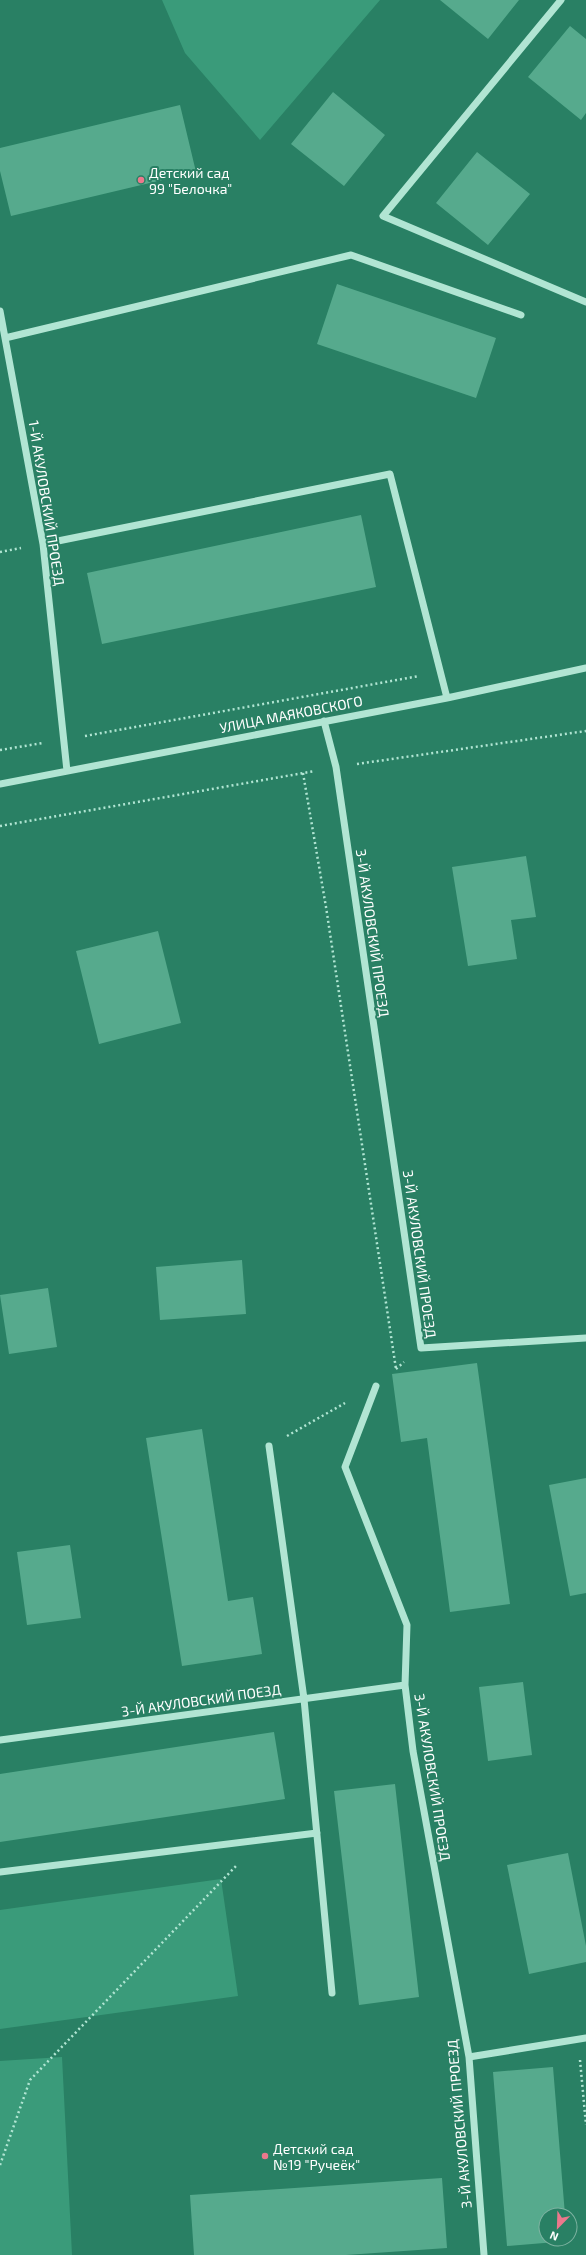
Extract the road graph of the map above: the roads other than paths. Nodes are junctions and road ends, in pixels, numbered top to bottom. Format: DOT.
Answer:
graph roads {
  1 [pos="562,0"];
  2 [pos="586,302"];
  3 [pos="0,312"];
  4 [pos="521,315"];
  5 [pos="5,338"];
  6 [pos="43,544"];
  7 [pos="586,668"];
  8 [pos="447,698"];
  9 [pos="324,721"];
  10 [pos="67,771"];
  11 [pos="0,784"];
  12 [pos="586,1338"];
  13 [pos="376,1386"];
  14 [pos="269,1446"];
  15 [pos="405,1685"];
  16 [pos="304,1699"];
  17 [pos="0,1740"];
  18 [pos="317,1832"];
  19 [pos="0,1872"];
  20 [pos="332,1993"];
  21 [pos="586,2038"];
  22 [pos="469,2057"];
  23 [pos="484,2255"];
  1 -- 2 [label="street"];
  3 -- 5 [label="street, 1-Й АКУЛОВСКИЙ ПРОЕЗД"];
  4 -- 5 [label="street"];
  5 -- 6 [label="street, 1-Й АКУЛОВСКИЙ ПРОЕЗД"];
  6 -- 8 [label="street"];
  6 -- 10 [label="street, 1-Й АКУЛОВСКИЙ ПРОЕЗД"];
  7 -- 8 [label="street, УЛИЦА МАЯКОВСКОГО"];
  8 -- 9 [label="street, УЛИЦА МАЯКОВСКОГО"];
  9 -- 10 [label="street, УЛИЦА МАЯКОВСКОГО"];
  9 -- 12 [label="street, 3-Й АКУЛОВСКИЙ ПРОЕЗД"];
  10 -- 11 [label="street, УЛИЦА МАЯКОВСКОГО"];
  13 -- 15 [label="street, 3-Й АКУЛОВСКИЙ ПРОЕЗД"];
  14 -- 16 [label="street"];
  15 -- 16 [label="street, 3-Й АКУЛОВСКИЙ ПОЕЗД"];
  15 -- 22 [label="street, 3-Й АКУЛОВСКИЙ ПРОЕЗД"];
  16 -- 17 [label="street, 3-Й АКУЛОВСКИЙ ПОЕЗД"];
  16 -- 18 [label="street"];
  18 -- 19 [label="street"];
  18 -- 20 [label="street"];
  21 -- 22 [label="street"];
  22 -- 23 [label="street, 3-Й АКУЛОВСКИЙ ПРОЕЗД"];
}
